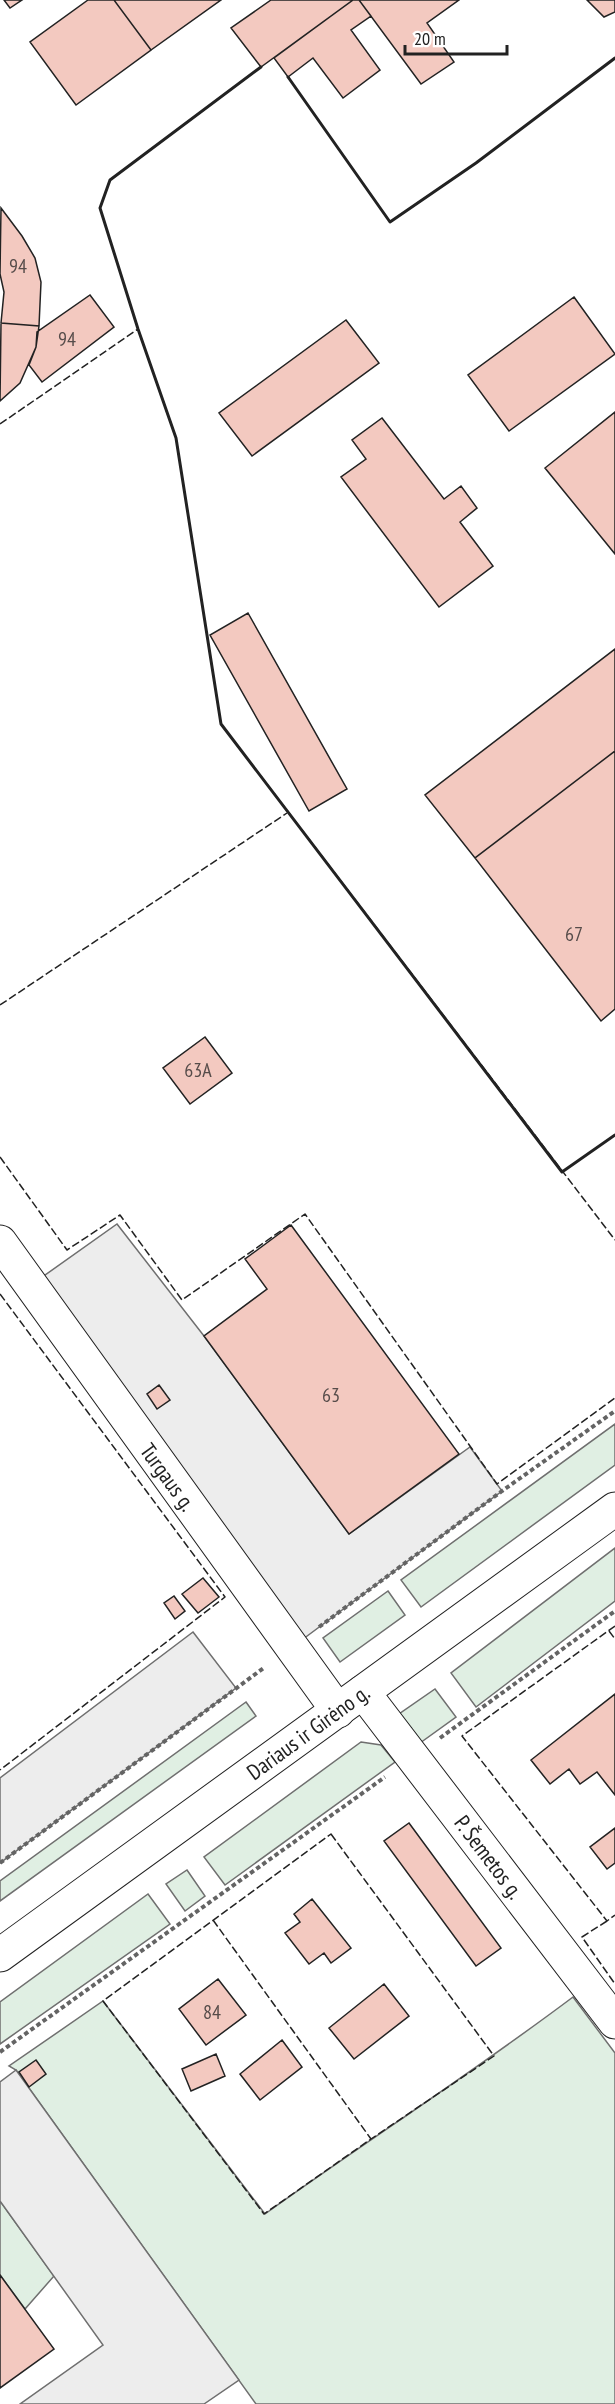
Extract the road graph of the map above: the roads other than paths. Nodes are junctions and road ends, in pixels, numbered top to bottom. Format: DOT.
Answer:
graph roads {
  1 [pos="0,1242"];
  2 [pos="615,1509"];
  3 [pos="350,1702"];
  4 [pos="0,1956"];
  5 [pos="615,2022"];
  1 -- 3 [label="main road, Turgaus g."];
  2 -- 3 [label="main road, Dariaus ir Girėno g."];
  3 -- 4 [label="main road, Dariaus ir Girėno g."];
  3 -- 5 [label="main road, P. Šemetos g."];
}
